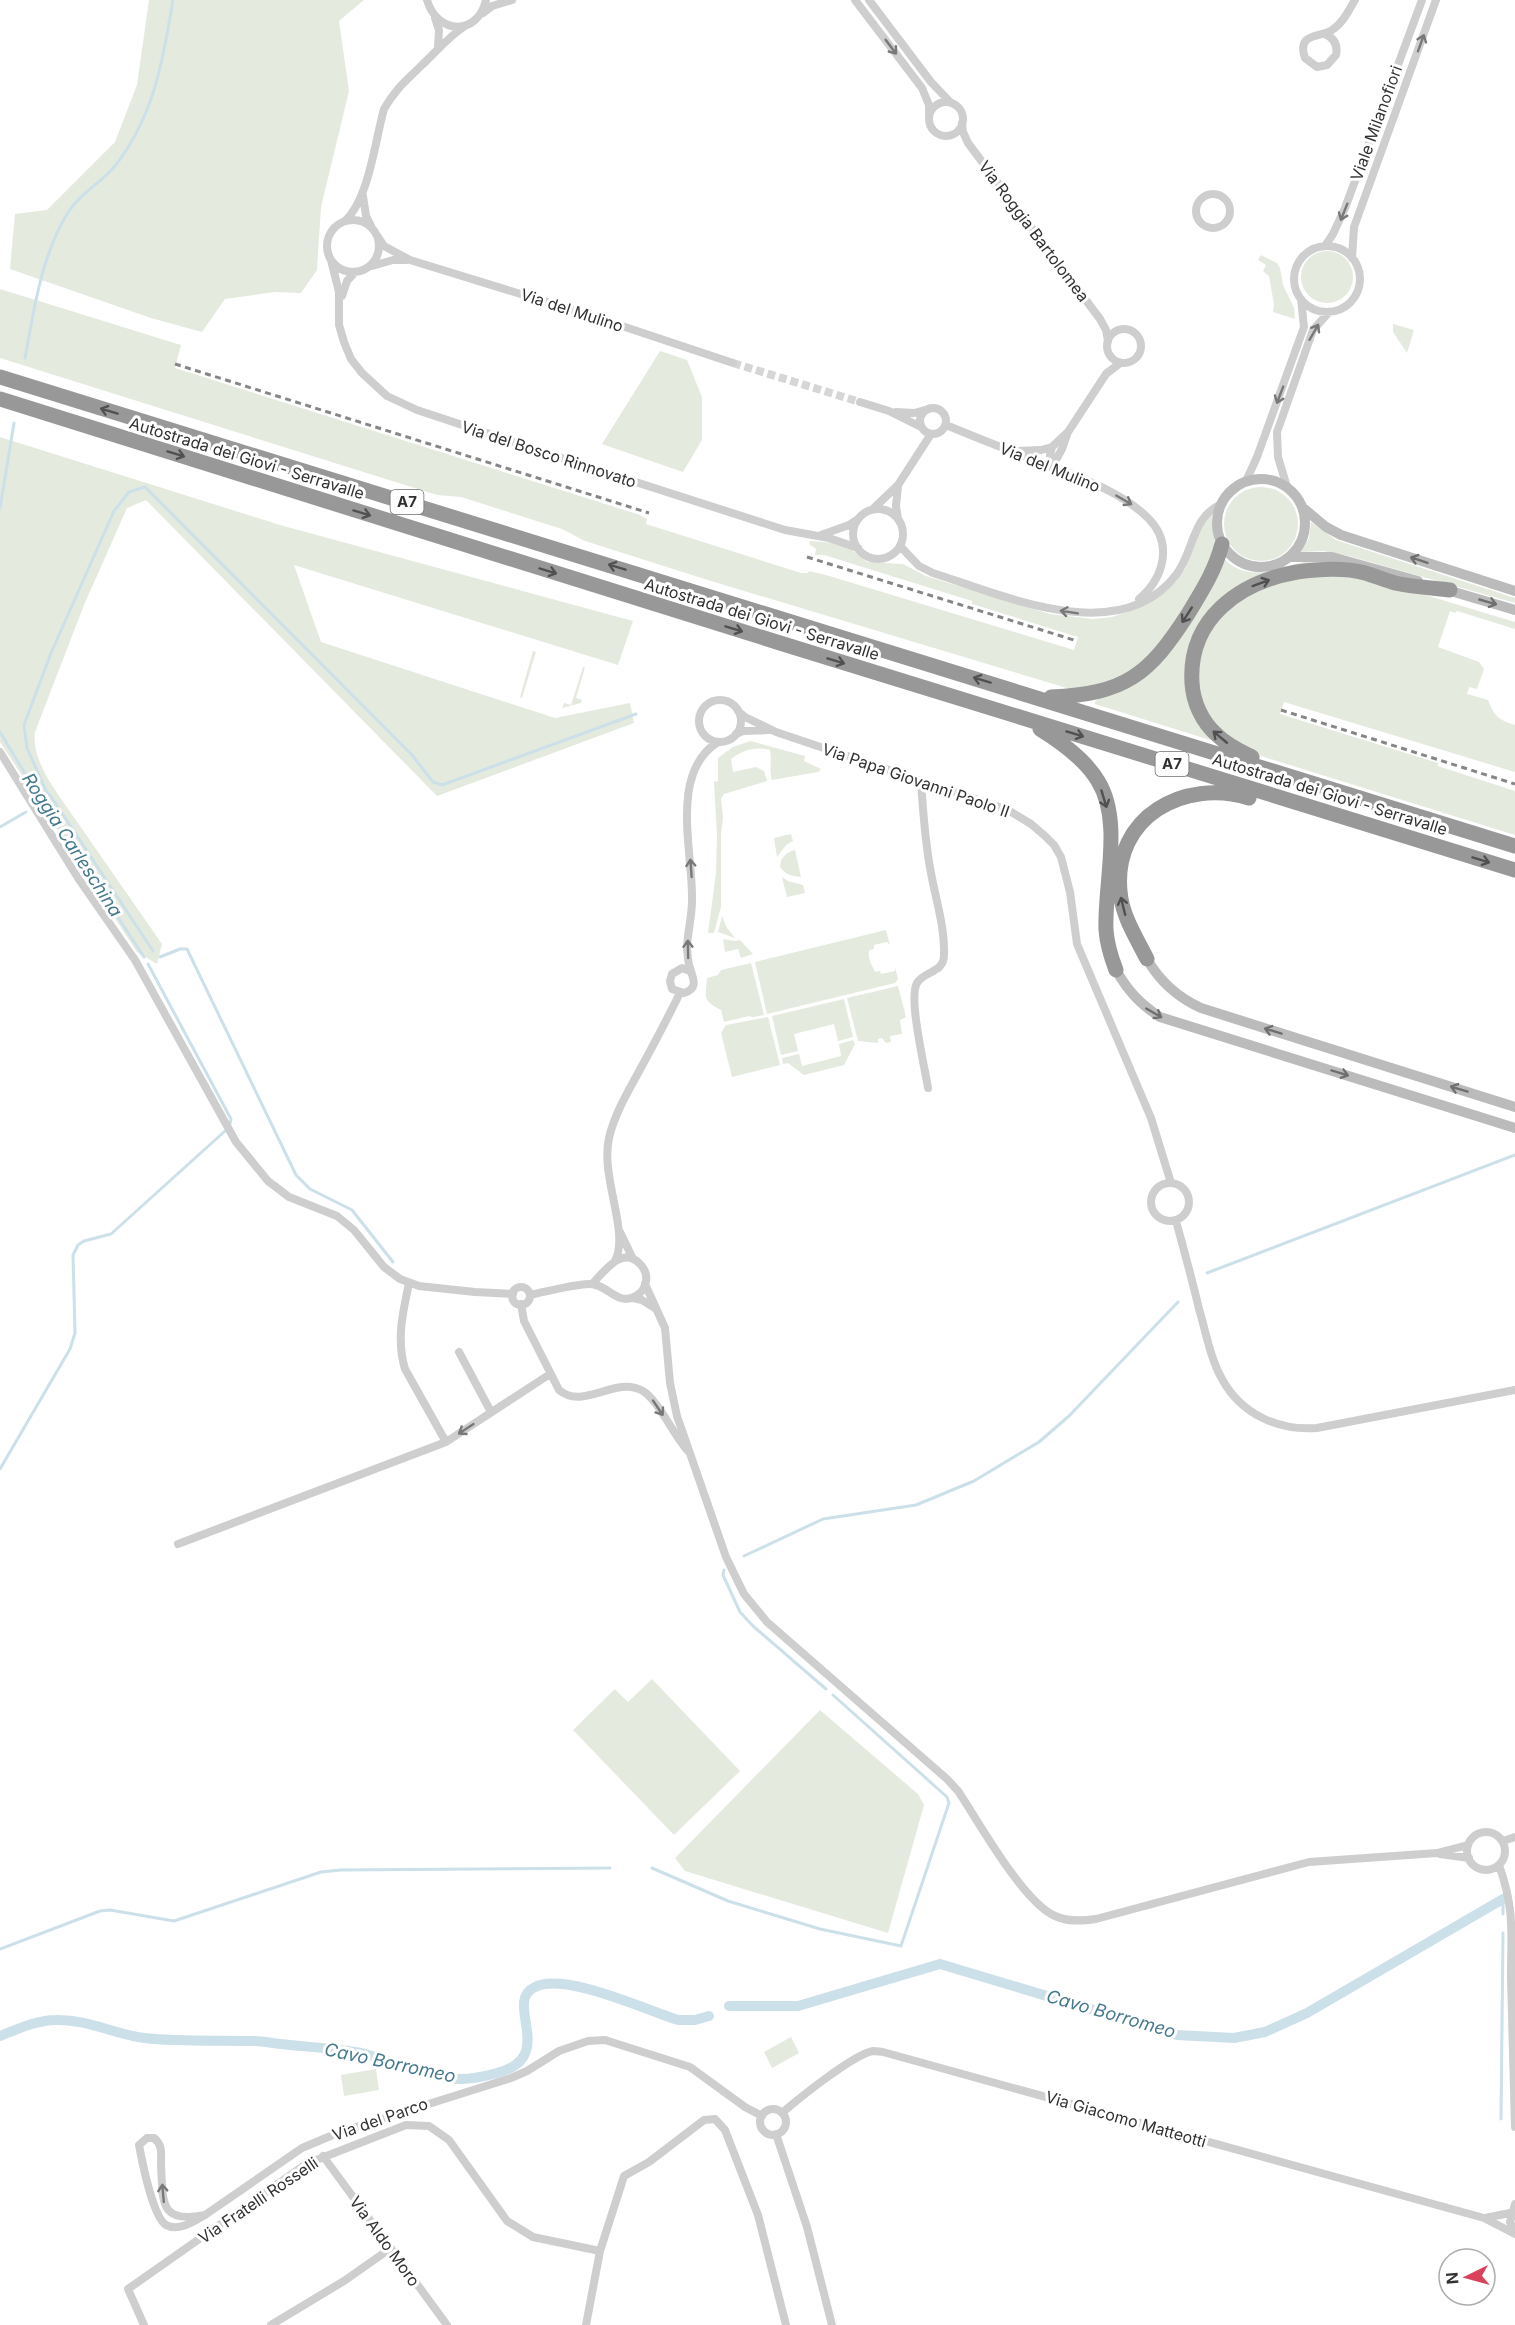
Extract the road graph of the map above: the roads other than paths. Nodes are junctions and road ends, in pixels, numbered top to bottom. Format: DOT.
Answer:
graph roads {
  1 [pos="428,0"];
  2 [pos="486,0"];
  3 [pos="513,0"];
  4 [pos="855,0"];
  5 [pos="1355,0"];
  6 [pos="1422,0"];
  7 [pos="1436,0"];
  8 [pos="871,2"];
  9 [pos="435,17"];
  10 [pos="478,17"];
  11 [pos="1340,23"];
  12 [pos="465,26"];
  13 [pos="1325,34"];
  14 [pos="1336,44"];
  15 [pos="438,48"];
  16 [pos="951,103"];
  17 [pos="929,115"];
  18 [pos="962,123"];
  19 [pos="951,135"];
  20 [pos="968,143"];
  21 [pos="363,192"];
  22 [pos="1217,195"];
  23 [pos="345,221"];
  24 [pos="374,230"];
  25 [pos="1325,246"];
  26 [pos="1352,258"];
  27 [pos="330,260"];
  28 [pos="410,260"];
  29 [pos="369,267"];
  30 [pos="355,272"];
  31 [pos="1301,299"];
  32 [pos="339,308"];
  33 [pos="1329,312"];
  34 [pos="1100,319"];
  35 [pos="1123,329"];
  36 [pos="1108,340"];
  37 [pos="1109,354"];
  38 [pos="733,363"];
  39 [pos="1120,363"];
  40 [pos="1106,374"];
  41 [pos="0,377"];
  42 [pos="0,399"];
  43 [pos="860,402"];
  44 [pos="926,410"];
  45 [pos="889,411"];
  46 [pos="946,425"];
  47 [pos="921,427"];
  48 [pos="1068,432"];
  49 [pos="931,434"];
  50 [pos="1052,447"];
  51 [pos="1011,451"];
  52 [pos="1052,467"];
  53 [pos="1246,481"];
  54 [pos="898,485"];
  55 [pos="1287,487"];
  56 [pos="1221,504"];
  57 [pos="1302,507"];
  58 [pos="871,510"];
  59 [pos="859,519"];
  60 [pos="898,519"];
  61 [pos="814,536"];
  62 [pos="1222,544"];
  63 [pos="900,546"];
  64 [pos="858,548"];
  65 [pos="1290,557"];
  66 [pos="1450,590"];
  67 [pos="1515,591"];
  68 [pos="1127,607"];
  69 [pos="1515,610"];
  70 [pos="1038,697"];
  71 [pos="738,711"];
  72 [pos="1019,717"];
  73 [pos="769,730"];
  74 [pos="735,734"];
  75 [pos="718,742"];
  76 [pos="0,752"];
  77 [pos="1289,776"];
  78 [pos="921,781"];
  79 [pos="1515,846"];
  80 [pos="1453,851"];
  81 [pos="1515,870"];
  82 [pos="1147,959"];
  83 [pos="1116,970"];
  84 [pos="690,971"];
  85 [pos="680,993"];
  86 [pos="928,1088"];
  87 [pos="1515,1107"];
  88 [pos="1513,1128"];
  89 [pos="1171,1183"];
  90 [pos="1176,1221"];
  91 [pos="619,1232"];
  92 [pos="633,1259"];
  93 [pos="615,1261"];
  94 [pos="607,1270"];
  95 [pos="409,1282"];
  96 [pos="592,1284"];
  97 [pos="645,1284"];
  98 [pos="609,1291"];
  99 [pos="513,1294"];
  100 [pos="530,1295"];
  101 [pos="633,1298"];
  102 [pos="521,1305"];
  103 [pos="656,1309"];
  104 [pos="459,1352"];
  105 [pos="550,1374"];
  106 [pos="1515,1390"];
  107 [pos="491,1412"];
  108 [pos="446,1442"];
  109 [pos="690,1454"];
  110 [pos="178,1544"];
  111 [pos="1515,1837"];
  112 [pos="1503,1841"];
  113 [pos="1468,1845"];
  114 [pos="1437,1853"];
  115 [pos="1469,1858"];
  116 [pos="1499,1865"];
  117 [pos="782,2113"];
  118 [pos="762,2116"];
  119 [pos="1515,2127"];
  120 [pos="776,2134"];
  121 [pos="323,2156"];
  122 [pos="1514,2209"];
  123 [pos="205,2215"];
  124 [pos="1484,2218"];
  125 [pos="1515,2234"];
  126 [pos="391,2248"];
  127 [pos="600,2251"];
  128 [pos="144,2325"];
  129 [pos="271,2325"];
  130 [pos="447,2325"];
  131 [pos="586,2325"];
  132 [pos="786,2325"];
  133 [pos="832,2325"];
  1 -- 9 [label="street"];
  2 -- 10 [label="street"];
  3 -- 10 [label="street"];
  4 -- 17 [label="street, Via Roggia Bartolomea, one-way"];
  5 -- 11 [label="street"];
  6 -- 25 [label="street, Viale Milanofiori, one-way"];
  26 -- 7 [label="street, Viale Milanofiori, one-way"];
  8 -- 16 [label="street, Via Roggia Bartolomea"];
  9 -- 12 [label="street"];
  9 -- 15 [label="street"];
  10 -- 12 [label="street"];
  11 -- 13 [label="street"];
  11 -- 14 [label="street"];
  12 -- 15 [label="street"];
  13 -- 14 [label="street"];
  13 -- 14 [label="street"];
  15 -- 21 [label="street"];
  16 -- 17 [label="street"];
  16 -- 18 [label="street, Via Roggia Bartolomea"];
  17 -- 19 [label="street, Via Roggia Bartolomea"];
  18 -- 19 [label="street"];
  18 -- 20 [label="street, Via Roggia Bartolomea"];
  19 -- 20 [label="street, Via Roggia Bartolomea"];
  20 -- 34 [label="street, Via Roggia Bartolomea"];
  21 -- 23 [label="street"];
  21 -- 24 [label="street"];
  22 -- 22 [label="street"];
  23 -- 24 [label="street"];
  23 -- 27 [label="street"];
  24 -- 28 [label="street, Via del Mulino"];
  24 -- 29 [label="street"];
  25 -- 26 [label="street"];
  25 -- 31 [label="street, Viale Milanofiori"];
  26 -- 33 [label="street, Viale Milanofiori"];
  27 -- 30 [label="street"];
  27 -- 32 [label="street, Via del Bosco Rinnovato"];
  28 -- 29 [label="street, Via del Mulino"];
  28 -- 38 [label="street, Via del Mulino"];
  29 -- 30 [label="street"];
  30 -- 32 [label="street, Via del Bosco Rinnovato"];
  31 -- 33 [label="street"];
  31 -- 53 [label="street, Viale Milanofiori, one-way"];
  32 -- 61 [label="street, Via del Bosco Rinnovato"];
  55 -- 33 [label="street, Viale Milanofiori, one-way"];
  34 -- 35 [label="street, Via Roggia Bartolomea"];
  34 -- 36 [label="street, Via Roggia Bartolomea"];
  35 -- 36 [label="street"];
  35 -- 39 [label="street"];
  36 -- 37 [label="street"];
  37 -- 39 [label="street"];
  37 -- 40 [label="street"];
  39 -- 40 [label="street"];
  40 -- 48 [label="street"];
  70 -- 41 [label="highway, Autostrada dei Giovi - Serravalle / A7, one-way"];
  42 -- 72 [label="highway, Autostrada dei Giovi - Serravalle / A7, one-way"];
  43 -- 45 [label="street"];
  44 -- 45 [label="street"];
  44 -- 46 [label="street, Via del Mulino"];
  44 -- 47 [label="street"];
  45 -- 47 [label="street"];
  46 -- 49 [label="street"];
  46 -- 51 [label="street, Via del Mulino"];
  47 -- 49 [label="street"];
  48 -- 50 [label="street"];
  48 -- 52 [label="street"];
  49 -- 54 [label="street, Via del Bosco Rinnovato"];
  50 -- 51 [label="street"];
  50 -- 52 [label="street"];
  51 -- 52 [label="street, Via del Mulino"];
  52 -- 68 [label="street, Via del Mulino, one-way"];
  53 -- 55 [label="main road"];
  53 -- 56 [label="main road, Viale Milanofiori"];
  54 -- 58 [label="street, Via del Bosco Rinnovato"];
  54 -- 60 [label="street"];
  55 -- 57 [label="main road, Viale Milanofiori"];
  56 -- 62 [label="main road"];
  56 -- 68 [label="street"];
  57 -- 65 [label="main road"];
  67 -- 57 [label="main road, Viale Milanofiori, one-way"];
  58 -- 59 [label="street, Via del Bosco Rinnovato"];
  58 -- 60 [label="street"];
  59 -- 61 [label="street, Via del Bosco Rinnovato"];
  59 -- 64 [label="street"];
  60 -- 63 [label="street"];
  61 -- 64 [label="street, Via del Bosco Rinnovato"];
  62 -- 65 [label="main road"];
  62 -- 70 [label="highway, one-way"];
  63 -- 64 [label="street, Via del Bosco Rinnovato"];
  68 -- 63 [label="street, one-way"];
  65 -- 66 [label="main road"];
  66 -- 69 [label="main road, one-way"];
  77 -- 66 [label="highway, one-way"];
  70 -- 77 [label="highway, Autostrada dei Giovi - Serravalle / A7"];
  71 -- 73 [label="street, Via Papa Giovanni Paolo II"];
  71 -- 74 [label="street"];
  71 -- 75 [label="street"];
  72 -- 80 [label="highway, Autostrada dei Giovi - Serravalle / A7, one-way"];
  72 -- 83 [label="highway, one-way"];
  73 -- 74 [label="street, Via Papa Giovanni Paolo II"];
  73 -- 78 [label="street, Via Papa Giovanni Paolo II"];
  74 -- 75 [label="street"];
  84 -- 75 [label="street, one-way"];
  76 -- 95 [label="street"];
  77 -- 79 [label="highway, Autostrada dei Giovi - Serravalle / A7"];
  78 -- 86 [label="street"];
  78 -- 89 [label="street, Via Papa Giovanni Paolo II"];
  80 -- 81 [label="highway, Autostrada dei Giovi - Serravalle / A7, one-way"];
  82 -- 80 [label="highway, one-way"];
  87 -- 82 [label="main road, one-way"];
  83 -- 88 [label="main road, one-way"];
  84 -- 85 [label="street"];
  84 -- 85 [label="street"];
  85 -- 91 [label="street"];
  89 -- 90 [label="street"];
  89 -- 90 [label="street"];
  90 -- 106 [label="street"];
  91 -- 92 [label="street"];
  91 -- 93 [label="street"];
  92 -- 93 [label="street"];
  92 -- 97 [label="street"];
  93 -- 94 [label="street"];
  94 -- 96 [label="street"];
  94 -- 98 [label="street"];
  95 -- 99 [label="street"];
  95 -- 108 [label="street"];
  96 -- 98 [label="street"];
  96 -- 100 [label="street"];
  97 -- 101 [label="street"];
  97 -- 103 [label="street"];
  98 -- 101 [label="street"];
  99 -- 100 [label="street"];
  99 -- 102 [label="street"];
  100 -- 102 [label="street"];
  101 -- 103 [label="street"];
  102 -- 105 [label="street"];
  103 -- 109 [label="street"];
  104 -- 107 [label="street"];
  105 -- 107 [label="street"];
  105 -- 109 [label="street, one-way"];
  107 -- 108 [label="street, one-way"];
  108 -- 110 [label="street"];
  109 -- 114 [label="street"];
  111 -- 112 [label="street"];
  112 -- 113 [label="street"];
  112 -- 116 [label="street"];
  113 -- 114 [label="street"];
  113 -- 115 [label="street"];
  114 -- 115 [label="street"];
  115 -- 116 [label="street"];
  116 -- 119 [label="street"];
  117 -- 118 [label="street"];
  117 -- 120 [label="street"];
  117 -- 124 [label="street, Via Giacomo Matteotti"];
  118 -- 120 [label="street"];
  118 -- 123 [label="street, Via del Parco"];
  120 -- 133 [label="street"];
  121 -- 126 [label="street, Via Aldo Moro"];
  121 -- 127 [label="street, Via Fratelli Rosselli"];
  121 -- 128 [label="street, Via Fratelli Rosselli"];
  122 -- 124 [label="street, Via Giacomo Matteotti"];
  122 -- 125 [label="street"];
  123 -- 123 [label="street, Via del Parco, one-way"];
  124 -- 125 [label="street, Via Giacomo Matteotti"];
  126 -- 129 [label="street"];
  126 -- 130 [label="street, Via Aldo Moro"];
  127 -- 131 [label="street"];
  127 -- 132 [label="street"];
}
